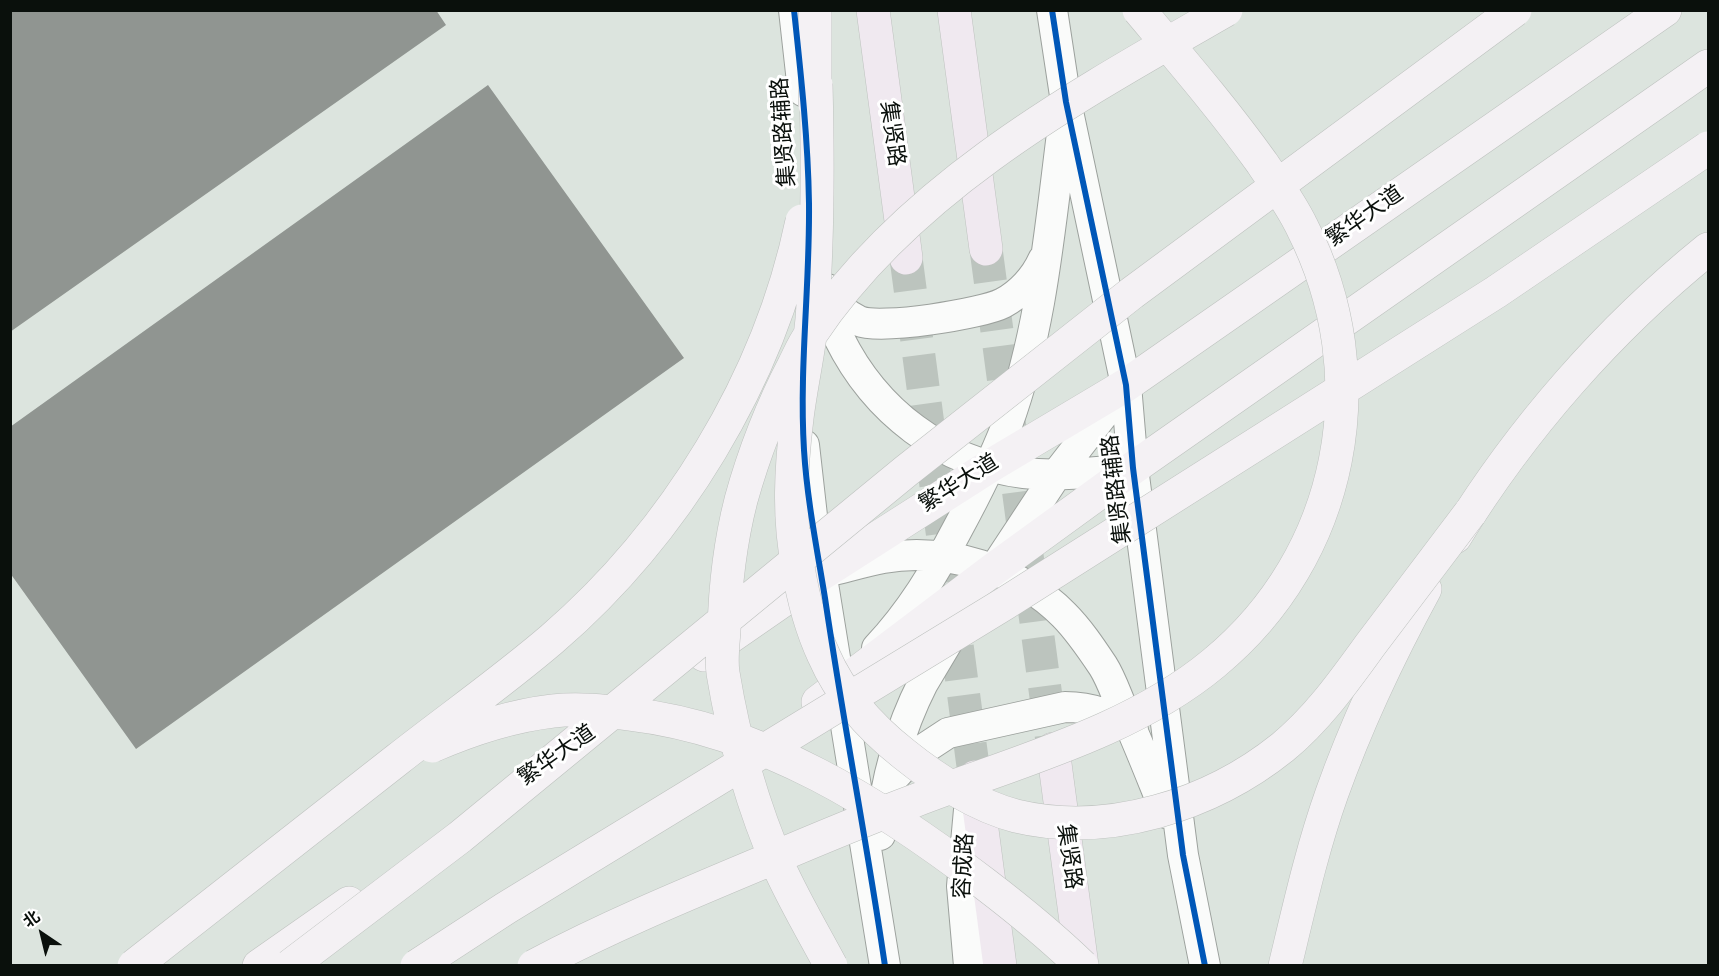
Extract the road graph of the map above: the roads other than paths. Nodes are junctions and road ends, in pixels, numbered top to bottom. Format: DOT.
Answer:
graph roads {
  1 [pos="794,10"];
  2 [pos="815,10"];
  3 [pos="873,10"];
  4 [pos="954,10"];
  5 [pos="1052,10"];
  6 [pos="1139,10"];
  7 [pos="1226,10"];
  8 [pos="1515,10"];
  9 [pos="1665,10"];
  10 [pos="1708,66"];
  11 [pos="816,84"];
  12 [pos="1066,102"];
  13 [pos="1708,148"];
  14 [pos="809,204"];
  15 [pos="1048,248"];
  16 [pos="986,249"];
  17 [pos="1708,249"];
  18 [pos="906,258"];
  19 [pos="820,273"];
  20 [pos="1126,385"];
  21 [pos="990,466"];
  22 [pos="1133,468"];
  23 [pos="1056,474"];
  24 [pos="1470,513"];
  25 [pos="943,557"];
  26 [pos="994,569"];
  27 [pos="821,573"];
  28 [pos="839,687"];
  29 [pos="1133,730"];
  30 [pos="1053,749"];
  31 [pos="973,766"];
  32 [pos="375,777"];
  33 [pos="887,787"];
  34 [pos="1183,855"];
  35 [pos="874,890"];
  36 [pos="1082,958"];
  37 [pos="134,966"];
  38 [pos="259,966"];
  39 [pos="290,966"];
  40 [pos="417,966"];
  41 [pos="440,966"];
  42 [pos="534,966"];
  43 [pos="831,966"];
  44 [pos="885,966"];
  45 [pos="969,966"];
  46 [pos="1000,966"];
  47 [pos="1205,966"];
  48 [pos="1285,966"];
  1 -- 14 [label="street, 集贤路辅路"];
  2 -- 11 [label="main road, bridge"];
  3 -- 18 [label="highway, 集贤路"];
  4 -- 16 [label="highway"];
  5 -- 12 [label="street, 集贤路辅路"];
  6 -- 42 [label="main road, bridge"];
  7 -- 43 [label="main road, bridge"];
  8 -- 39 [label="main road, bridge"];
  9 -- 20 [label="main road, 繁华大道"];
  10 -- 22 [label="main road"];
  11 -- 24 [label="main road, bridge"];
  11 -- 32 [label="main road, bridge"];
  12 -- 15 [label="street"];
  12 -- 20 [label="street, 集贤路辅路"];
  13 -- 40 [label="main road, bridge"];
  14 -- 19 [label="street"];
  14 -- 27 [label="street, 集贤路辅路"];
  15 -- 19 [label="street"];
  15 -- 21 [label="street"];
  17 -- 24 [label="main road"];
  19 -- 21 [label="street"];
  20 -- 21 [label="main road, 繁华大道"];
  20 -- 22 [label="street, 集贤路辅路"];
  20 -- 23 [label="street"];
  21 -- 23 [label="street"];
  21 -- 25 [label="street"];
  21 -- 27 [label="main road, 繁华大道"];
  22 -- 23 [label="street"];
  22 -- 26 [label="main road"];
  22 -- 34 [label="street, 集贤路辅路"];
  23 -- 26 [label="street"];
  24 -- 48 [label="main road, bridge"];
  25 -- 26 [label="street"];
  25 -- 27 [label="street"];
  25 -- 28 [label="street"];
  26 -- 28 [label="main road"];
  26 -- 29 [label="street"];
  26 -- 33 [label="street"];
  27 -- 28 [label="street, 集贤路辅路"];
  27 -- 38 [label="main road, 繁华大道"];
  28 -- 35 [label="street, 集贤路辅路"];
  28 -- 41 [label="main road"];
  29 -- 33 [label="street"];
  29 -- 34 [label="street"];
  30 -- 36 [label="highway, 集贤路"];
  31 -- 45 [label="street, 容成路"];
  31 -- 46 [label="highway"];
  32 -- 36 [label="main road, bridge"];
  32 -- 37 [label="main road, bridge"];
  33 -- 35 [label="street"];
  34 -- 47 [label="street, 集贤路辅路"];
  35 -- 44 [label="street, 集贤路辅路"];
}
